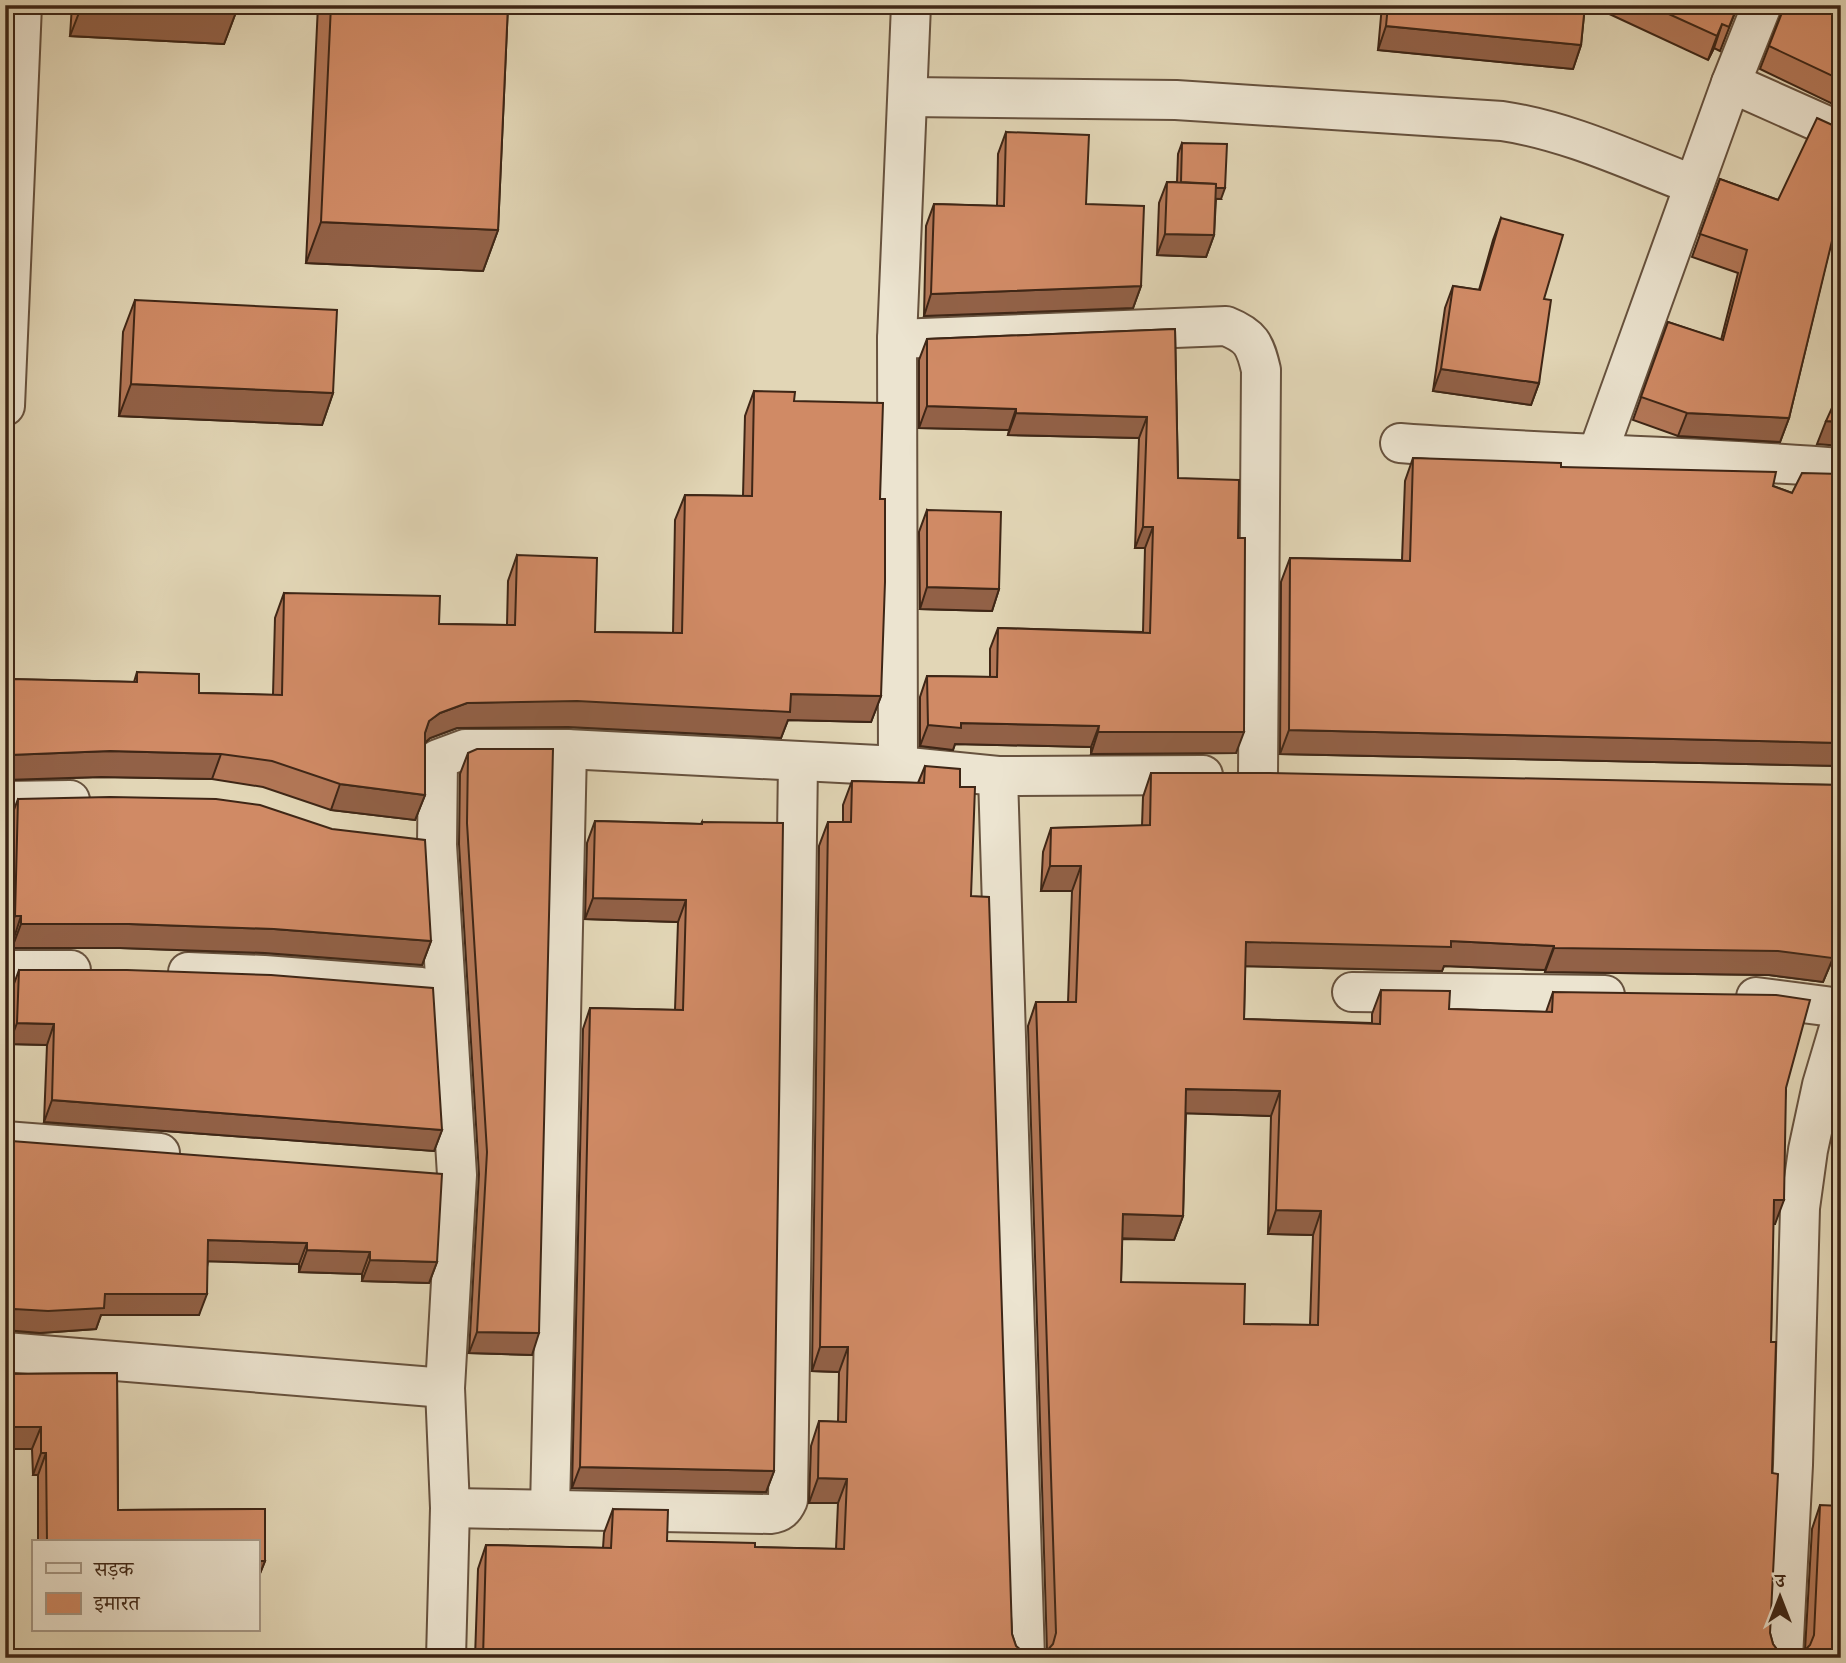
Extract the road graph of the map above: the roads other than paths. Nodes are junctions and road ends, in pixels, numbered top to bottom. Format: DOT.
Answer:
graph roads {
  1 [pos="22,5"];
  2 [pos="911,5"];
  3 [pos="1762,5"];
  4 [pos="1731,83"];
  5 [pos="908,97"];
  6 [pos="1841,132"];
  7 [pos="1694,185"];
  8 [pos="897,340"];
  9 [pos="5,406"];
  10 [pos="1400,443"];
  11 [pos="1597,455"];
  12 [pos="1841,468"];
  13 [pos="567,749"];
  14 [pos="798,762"];
  15 [pos="898,766"];
  16 [pos="998,776"];
  17 [pos="101,799"];
  18 [pos="5,802"];
  19 [pos="398,840"];
  20 [pos="437,845"];
  21 [pos="5,970"];
  22 [pos="107,970"];
  23 [pos="159,972"];
  24 [pos="444,989"];
  25 [pos="1352,992"];
  26 [pos="1644,995"];
  27 [pos="1728,996"];
  28 [pos="1841,1008"];
  29 [pos="1841,1021"];
  30 [pos="5,1141"];
  31 [pos="195,1155"];
  32 [pos="5,1352"];
  33 [pos="445,1388"];
  34 [pos="450,1508"];
  35 [pos="550,1509"];
  36 [pos="446,1658"];
  37 [pos="1025,1658"];
  38 [pos="1783,1658"];
  1 -- 9 [label="street"];
  2 -- 5 [label="street"];
  3 -- 4 [label="street"];
  4 -- 6 [label="street"];
  4 -- 7 [label="street"];
  5 -- 7 [label="street"];
  5 -- 8 [label="street"];
  7 -- 11 [label="street"];
  8 -- 15 [label="street"];
  8 -- 16 [label="street"];
  10 -- 11 [label="street"];
  11 -- 12 [label="street"];
  13 -- 14 [label="street"];
  13 -- 20 [label="street"];
  13 -- 35 [label="street"];
  14 -- 15 [label="street"];
  14 -- 35 [label="street"];
  15 -- 16 [label="street"];
  16 -- 37 [label="street"];
  17 -- 18 [label="street"];
  19 -- 20 [label="street"];
  20 -- 24 [label="street"];
  21 -- 22 [label="street"];
  23 -- 24 [label="street"];
  24 -- 33 [label="street"];
  25 -- 26 [label="street"];
  27 -- 28 [label="street"];
  29 -- 38 [label="street"];
  30 -- 31 [label="street"];
  32 -- 33 [label="street"];
  33 -- 34 [label="street"];
  34 -- 35 [label="street"];
  34 -- 36 [label="street"];
}
